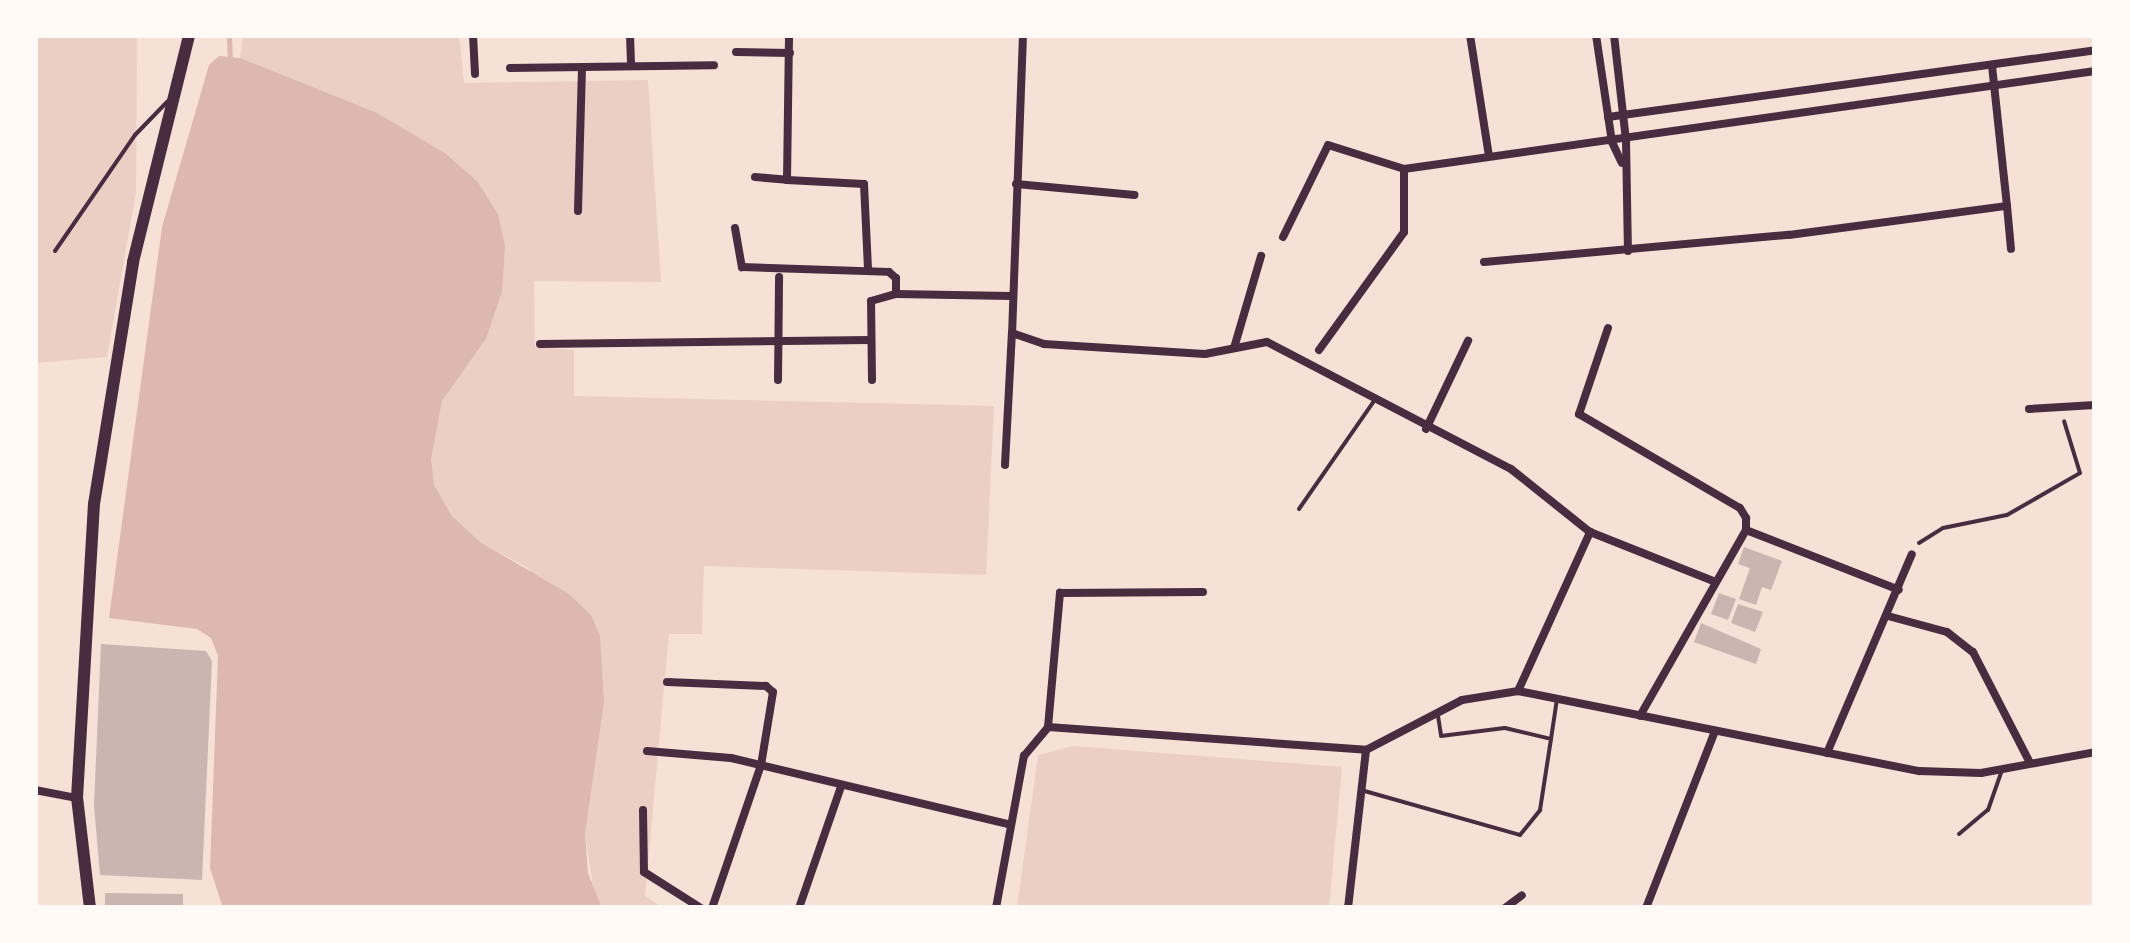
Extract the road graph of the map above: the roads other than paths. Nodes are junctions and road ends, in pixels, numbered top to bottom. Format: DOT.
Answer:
graph roads {
  1 [pos="188,35"];
  2 [pos="473,35"];
  3 [pos="630,35"];
  4 [pos="789,35"];
  5 [pos="1023,35"];
  6 [pos="1470,35"];
  7 [pos="1596,35"];
  8 [pos="1614,35"];
  9 [pos="2095,50"];
  10 [pos="736,52"];
  11 [pos="790,53"];
  12 [pos="714,65"];
  13 [pos="1992,65"];
  14 [pos="631,66"];
  15 [pos="582,67"];
  16 [pos="510,68"];
  17 [pos="2095,71"];
  18 [pos="475,74"];
  19 [pos="1994,87"];
  20 [pos="179,90"];
  21 [pos="1624,115"];
  22 [pos="1608,117"];
  23 [pos="1626,140"];
  24 [pos="1612,142"];
  25 [pos="1489,156"];
  26 [pos="1622,163"];
  27 [pos="1404,169"];
  28 [pos="755,177"];
  29 [pos="787,180"];
  30 [pos="1016,184"];
  31 [pos="1134,195"];
  32 [pos="2007,206"];
  33 [pos="578,210"];
  34 [pos="735,228"];
  35 [pos="1283,237"];
  36 [pos="2011,249"];
  37 [pos="55,251"];
  38 [pos="1628,251"];
  39 [pos="1261,256"];
  40 [pos="1484,262"];
  41 [pos="868,270"];
  42 [pos="778,277"];
  43 [pos="896,294"];
  44 [pos="1010,296"];
  45 [pos="1608,328"];
  46 [pos="1012,333"];
  47 [pos="778,338"];
  48 [pos="870,340"];
  49 [pos="1468,341"];
  50 [pos="540,344"];
  51 [pos="1234,348"];
  52 [pos="1318,350"];
  53 [pos="778,380"];
  54 [pos="872,380"];
  55 [pos="1374,401"];
  56 [pos="2095,405"];
  57 [pos="2029,408"];
  58 [pos="1426,429"];
  59 [pos="1004,465"];
  60 [pos="1299,509"];
  61 [pos="1746,530"];
  62 [pos="1590,532"];
  63 [pos="1912,554"];
  64 [pos="1713,581"];
  65 [pos="1899,590"];
  66 [pos="1203,592"];
  67 [pos="1888,616"];
  68 [pos="666,682"];
  69 [pos="1518,692"];
  70 [pos="1557,699"];
  71 [pos="1438,712"];
  72 [pos="1640,716"];
  73 [pos="1048,727"];
  74 [pos="1714,731"];
  75 [pos="1551,740"];
  76 [pos="1366,750"];
  77 [pos="647,751"];
  78 [pos="2095,752"];
  79 [pos="1827,753"];
  80 [pos="2030,763"];
  81 [pos="760,765"];
  82 [pos="2002,770"];
  83 [pos="841,787"];
  84 [pos="35,790"];
  85 [pos="1362,790"];
  86 [pos="77,798"];
  87 [pos="643,810"];
  88 [pos="1007,824"];
  89 [pos="1960,834"];
  90 [pos="1522,895"];
  91 [pos="90,908"];
  92 [pos="701,908"];
  93 [pos="712,908"];
  94 [pos="799,908"];
  95 [pos="996,908"];
  96 [pos="1348,908"];
  97 [pos="1505,908"];
  98 [pos="1646,908"];
  1 -- 20 [label="main road"];
  2 -- 18 [label="street"];
  3 -- 14 [label="street"];
  4 -- 11 [label="street"];
  5 -- 30 [label="street"];
  6 -- 25 [label="street"];
  7 -- 22 [label="street"];
  8 -- 21 [label="street"];
  9 -- 13 [label="street"];
  10 -- 11 [label="street"];
  11 -- 29 [label="street"];
  12 -- 14 [label="street"];
  13 -- 19 [label="street"];
  13 -- 21 [label="street"];
  14 -- 15 [label="street"];
  15 -- 16 [label="street"];
  15 -- 33 [label="street"];
  17 -- 19 [label="street"];
  19 -- 23 [label="street"];
  19 -- 32 [label="street"];
  20 -- 37 [label="lane"];
  20 -- 86 [label="main road"];
  21 -- 22 [label="street"];
  21 -- 23 [label="street"];
  22 -- 24 [label="street"];
  23 -- 24 [label="street"];
  23 -- 26 [label="street"];
  24 -- 25 [label="street"];
  24 -- 26 [label="street"];
  25 -- 27 [label="street"];
  26 -- 38 [label="street"];
  27 -- 35 [label="street"];
  27 -- 52 [label="street"];
  28 -- 29 [label="street"];
  29 -- 41 [label="street"];
  30 -- 31 [label="street"];
  30 -- 44 [label="street"];
  32 -- 36 [label="street"];
  32 -- 38 [label="street"];
  34 -- 41 [label="street"];
  38 -- 40 [label="street"];
  39 -- 51 [label="street"];
  41 -- 43 [label="street"];
  42 -- 47 [label="street"];
  43 -- 44 [label="street"];
  43 -- 48 [label="street"];
  44 -- 46 [label="street"];
  45 -- 61 [label="street"];
  46 -- 51 [label="street"];
  46 -- 59 [label="street"];
  47 -- 48 [label="street"];
  47 -- 50 [label="street"];
  47 -- 53 [label="street"];
  48 -- 54 [label="street"];
  49 -- 58 [label="street"];
  51 -- 55 [label="street"];
  55 -- 58 [label="street"];
  55 -- 60 [label="lane"];
  56 -- 57 [label="street"];
  58 -- 62 [label="street"];
  61 -- 64 [label="street"];
  61 -- 65 [label="street"];
  62 -- 64 [label="street"];
  62 -- 69 [label="street"];
  63 -- 65 [label="street"];
  64 -- 72 [label="street"];
  65 -- 67 [label="street"];
  66 -- 73 [label="street"];
  67 -- 79 [label="street"];
  67 -- 80 [label="street"];
  68 -- 81 [label="street"];
  69 -- 70 [label="street"];
  69 -- 71 [label="street"];
  70 -- 72 [label="street"];
  70 -- 75 [label="lane"];
  71 -- 75 [label="lane"];
  71 -- 76 [label="street"];
  72 -- 74 [label="street"];
  73 -- 76 [label="street"];
  73 -- 88 [label="street"];
  74 -- 79 [label="street"];
  74 -- 98 [label="street"];
  75 -- 85 [label="lane"];
  76 -- 85 [label="street"];
  77 -- 81 [label="street"];
  78 -- 80 [label="street"];
  79 -- 82 [label="street"];
  80 -- 82 [label="street"];
  81 -- 83 [label="street"];
  81 -- 93 [label="street"];
  82 -- 89 [label="lane"];
  83 -- 88 [label="street"];
  83 -- 94 [label="street"];
  84 -- 86 [label="street"];
  85 -- 96 [label="street"];
  86 -- 91 [label="main road"];
  87 -- 92 [label="street"];
  88 -- 95 [label="street"];
  90 -- 97 [label="street"];
}
